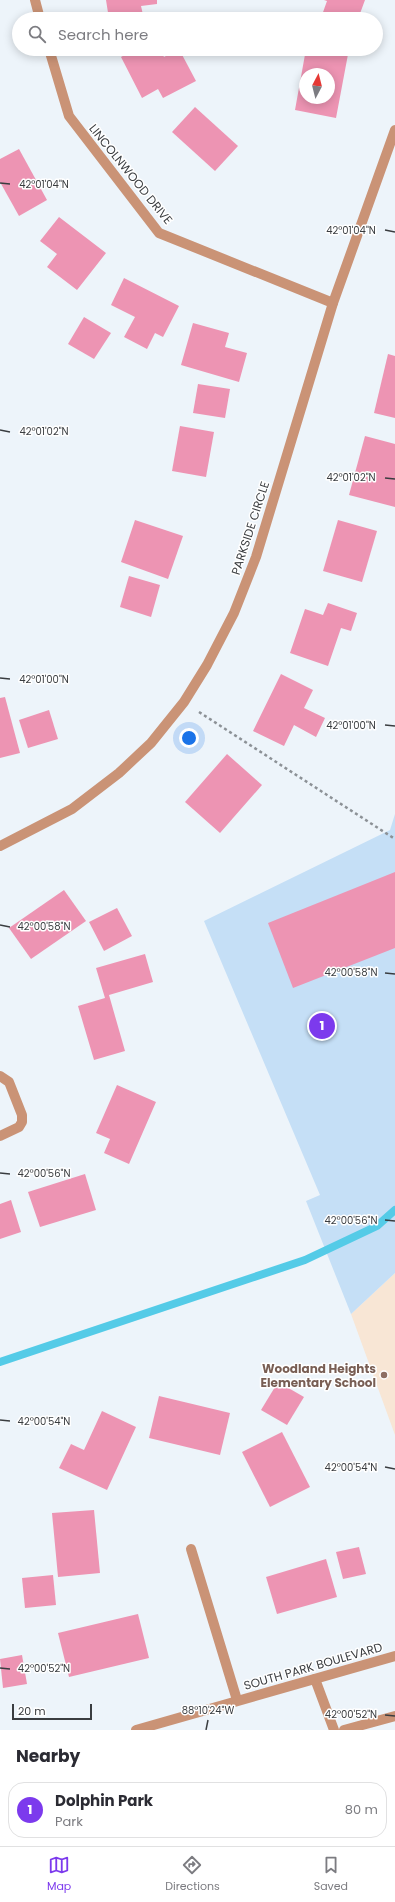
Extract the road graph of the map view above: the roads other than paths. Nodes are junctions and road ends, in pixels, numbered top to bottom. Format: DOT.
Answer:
graph roads {
  1 [pos="35,0"];
  2 [pos="38,12"];
  3 [pos="51,56"];
  4 [pos="395,130"];
  5 [pos="333,303"];
  6 [pos="0,846"];
  7 [pos="0,1076"];
  8 [pos="0,1136"];
  9 [pos="191,1549"];
  10 [pos="395,1656"];
  11 [pos="315,1679"];
  12 [pos="237,1700"];
  13 [pos="395,1716"];
  14 [pos="136,1730"];
  15 [pos="334,1730"];
  16 [pos="344,1730"];
  1 -- 2 [label="street"];
  3 -- 5 [label="street, LINCOLNWOOD DRIVE"];
  4 -- 5 [label="street, PARKSIDE CIRCLE"];
  5 -- 6 [label="street, PARKSIDE CIRCLE"];
  7 -- 8 [label="street"];
  9 -- 12 [label="street, SOUTH PARK BOULEVARD"];
  10 -- 11 [label="street, SOUTH PARK BOULEVARD"];
  11 -- 12 [label="street, SOUTH PARK BOULEVARD"];
  11 -- 15 [label="street"];
  12 -- 14 [label="street, SOUTH PARK BOULEVARD"];
  13 -- 16 [label="street"];
}
